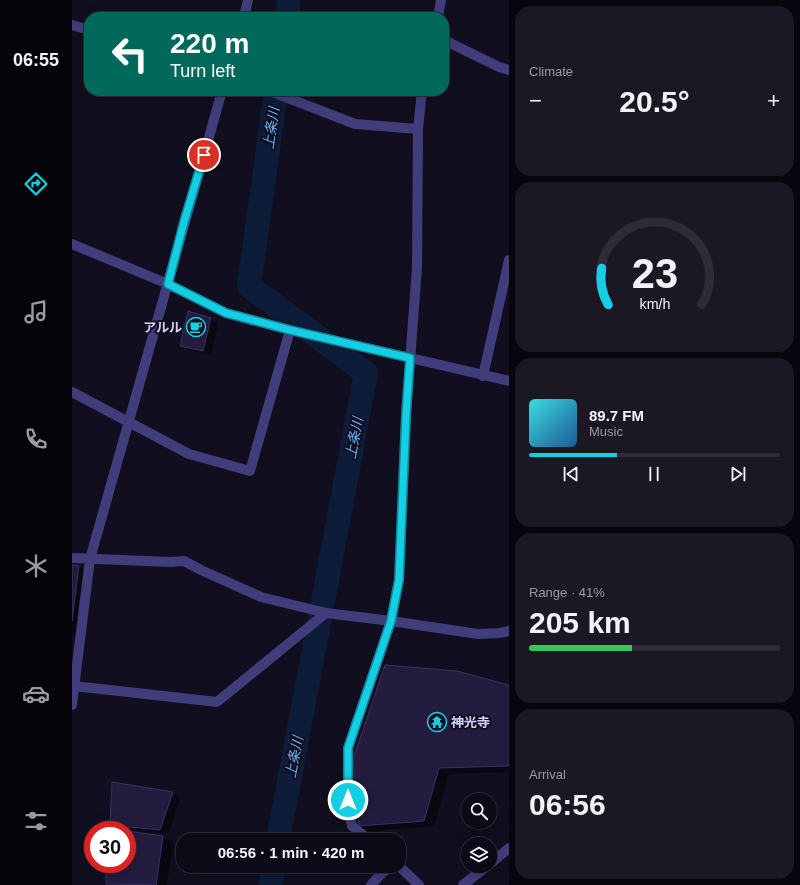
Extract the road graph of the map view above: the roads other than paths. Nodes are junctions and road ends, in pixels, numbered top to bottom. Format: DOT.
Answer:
graph roads {
  1 [pos="248,0"];
  2 [pos="441,0"];
  3 [pos="245,12"];
  4 [pos="439,12"];
  5 [pos="72,25"];
  6 [pos="84,29"];
  7 [pos="449,42"];
  8 [pos="509,70"];
  9 [pos="221,96"];
  10 [pos="283,96"];
  11 [pos="421,96"];
  12 [pos="418,129"];
  13 [pos="72,244"];
  14 [pos="509,260"];
  15 [pos="168,284"];
  16 [pos="290,330"];
  17 [pos="410,358"];
  18 [pos="483,376"];
  19 [pos="509,381"];
  20 [pos="72,392"];
  21 [pos="128,422"];
  22 [pos="72,558"];
  23 [pos="90,559"];
  24 [pos="326,613"];
  25 [pos="391,621"];
  26 [pos="509,631"];
  27 [pos="74,686"];
  28 [pos="72,705"];
  29 [pos="360,833"];
  30 [pos="509,851"];
  31 [pos="497,859"];
  32 [pos="382,873"];
  33 [pos="406,873"];
  34 [pos="478,873"];
  35 [pos="371,885"];
  36 [pos="419,885"];
  37 [pos="463,885"];
  1 -- 3 [label="street"];
  2 -- 4 [label="street"];
  5 -- 6 [label="street"];
  7 -- 8 [label="street"];
  9 -- 15 [label="street"];
  10 -- 12 [label="street"];
  11 -- 12 [label="street"];
  12 -- 17 [label="street"];
  13 -- 15 [label="street"];
  14 -- 18 [label="street"];
  15 -- 16 [label="street"];
  15 -- 21 [label="street"];
  16 -- 17 [label="street"];
  16 -- 21 [label="street"];
  17 -- 18 [label="street"];
  17 -- 25 [label="street"];
  18 -- 19 [label="street"];
  20 -- 21 [label="street"];
  21 -- 23 [label="street"];
  22 -- 23 [label="street"];
  23 -- 24 [label="street"];
  23 -- 27 [label="street"];
  24 -- 25 [label="street"];
  24 -- 27 [label="street"];
  25 -- 26 [label="street"];
  25 -- 29 [label="street"];
  27 -- 28 [label="street"];
  30 -- 31 [label="street"];
  32 -- 35 [label="street"];
  33 -- 36 [label="street"];
  34 -- 37 [label="street"];
}
